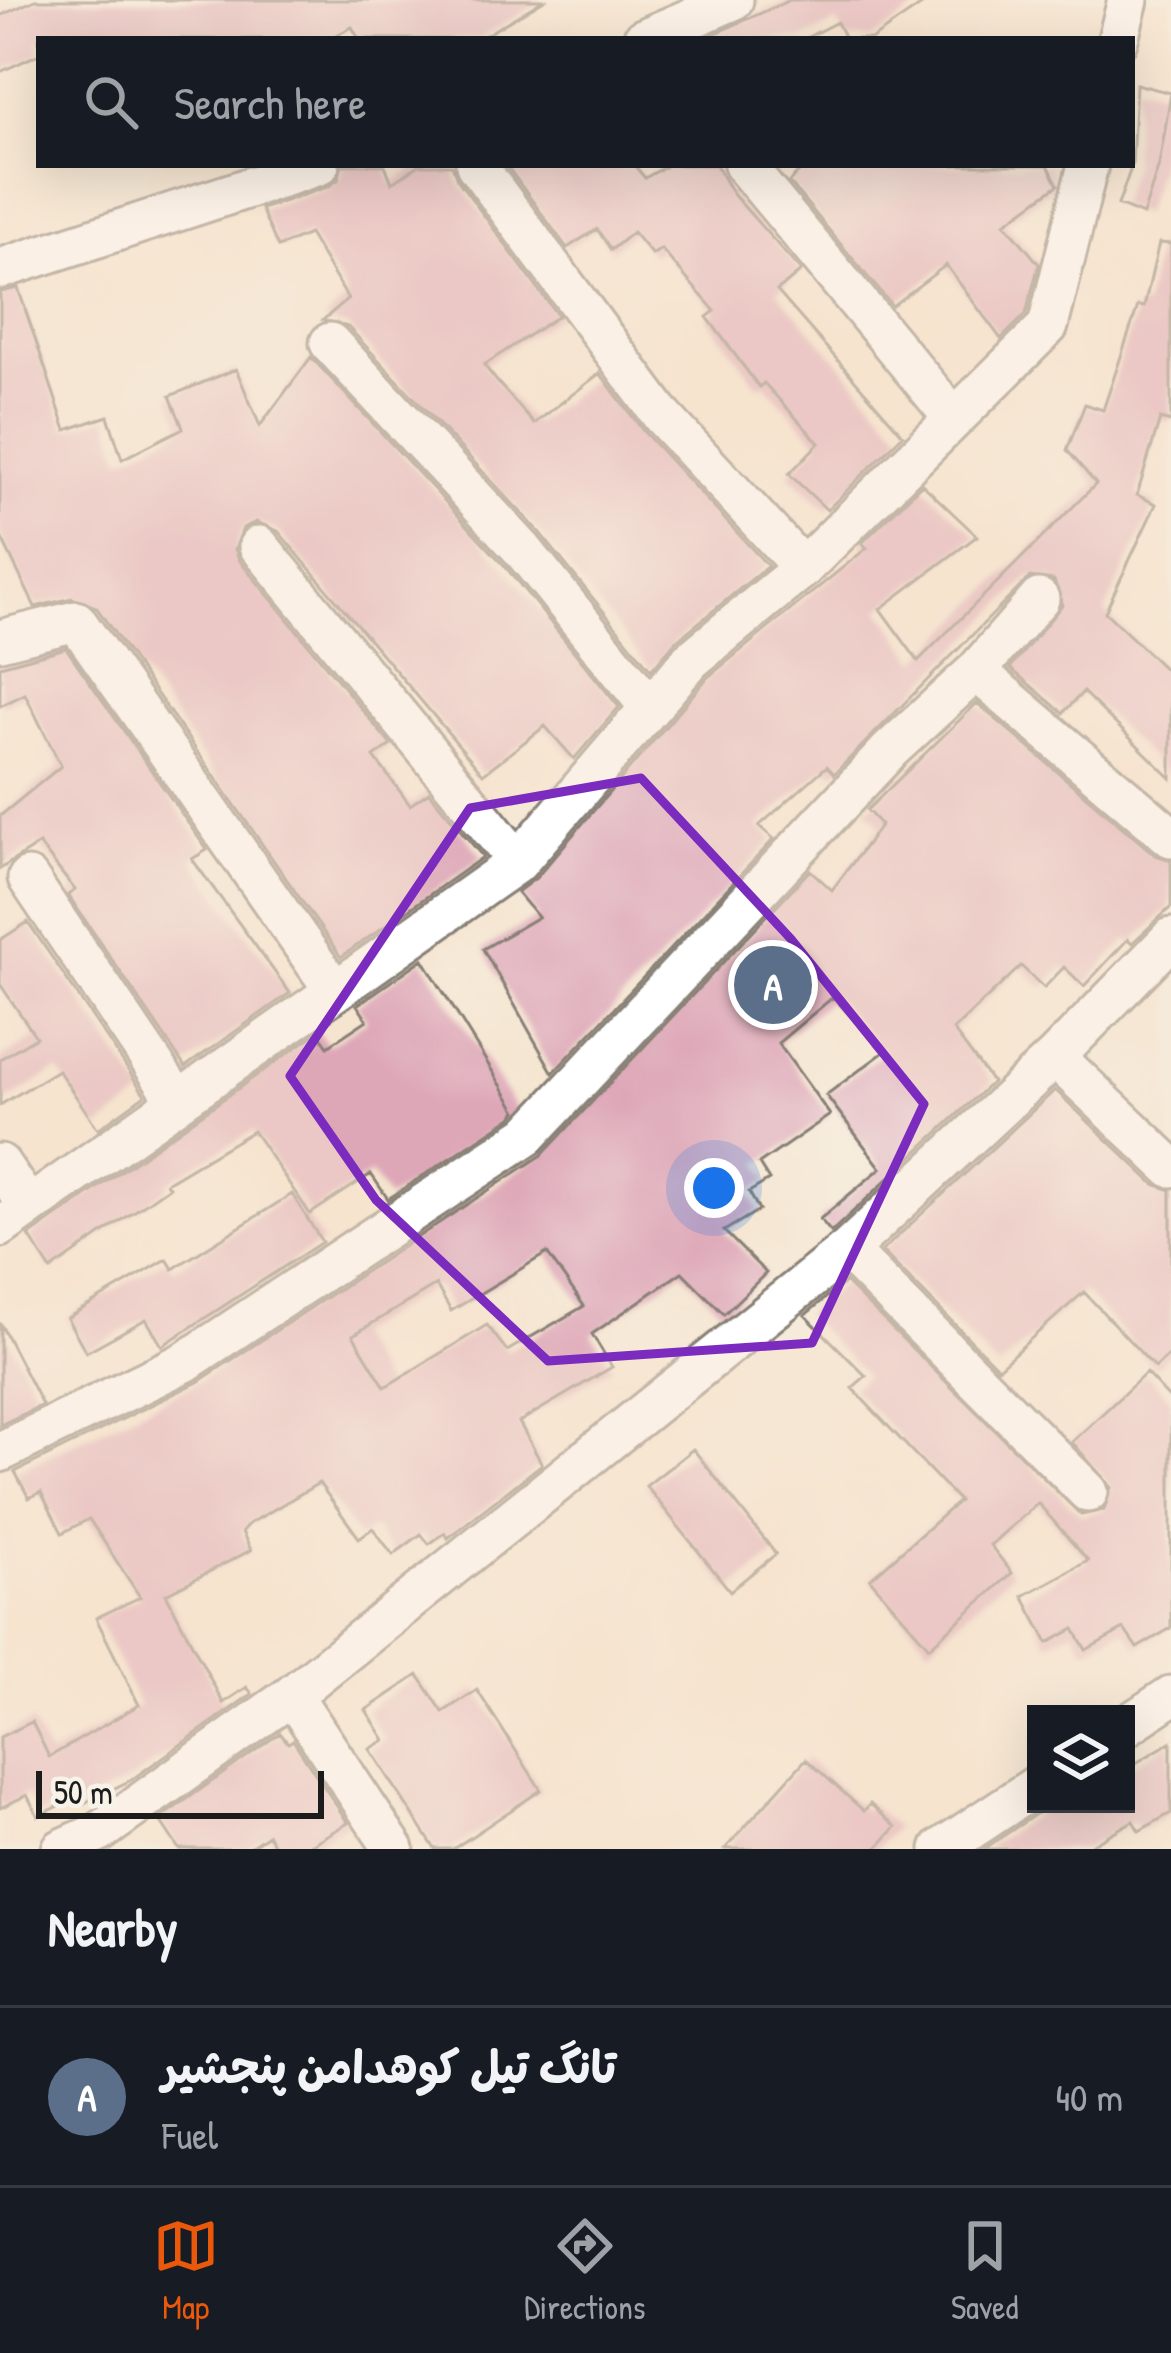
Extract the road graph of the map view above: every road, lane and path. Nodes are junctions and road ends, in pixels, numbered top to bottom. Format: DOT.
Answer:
graph roads {
  1 [pos="733,0"];
  2 [pos="1127,0"];
  3 [pos="650,36"];
  4 [pos="1119,36"];
  5 [pos="310,168"];
  6 [pos="478,168"];
  7 [pos="746,168"];
  8 [pos="1087,168"];
  9 [pos="0,269"];
  10 [pos="330,343"];
  11 [pos="952,416"];
  12 [pos="259,545"];
  13 [pos="803,568"];
  14 [pos="1039,599"];
  15 [pos="0,640"];
  16 [pos="976,671"];
  17 [pos="647,704"];
  18 [pos="1171,837"];
  19 [pos="518,862"];
  20 [pos="28,878"];
  21 [pos="1171,938"];
  22 [pos="334,988"];
  23 [pos="1055,1057"];
  24 [pos="177,1099"];
  25 [pos="0,1164"];
  26 [pos="1171,1167"];
  27 [pos="14,1216"];
  28 [pos="848,1250"];
  29 [pos="0,1452"];
  30 [pos="1088,1492"];
  31 [pos="292,1695"];
  32 [pos="1171,1696"];
  33 [pos="1135,1720"];
  34 [pos="1027,1792"];
  35 [pos="104,1840"];
  36 [pos="62,1849"];
  37 [pos="394,1849"];
  38 [pos="941,1849"];
  1 -- 3 [label="street"];
  2 -- 4 [label="street"];
  5 -- 9 [label="street"];
  6 -- 13 [label="street"];
  7 -- 11 [label="street"];
  8 -- 11 [label="street"];
  10 -- 17 [label="street"];
  11 -- 13 [label="street"];
  12 -- 19 [label="street"];
  13 -- 17 [label="street"];
  14 -- 16 [label="street"];
  15 -- 22 [label="street"];
  16 -- 18 [label="street"];
  16 -- 29 [label="street"];
  17 -- 19 [label="street"];
  19 -- 22 [label="street"];
  20 -- 24 [label="street"];
  21 -- 23 [label="street"];
  22 -- 24 [label="street"];
  23 -- 26 [label="street"];
  23 -- 28 [label="street"];
  24 -- 27 [label="street"];
  25 -- 27 [label="street"];
  28 -- 30 [label="street"];
  28 -- 31 [label="street"];
  31 -- 35 [label="street"];
  31 -- 37 [label="street"];
  32 -- 33 [label="street"];
  34 -- 38 [label="street"];
  35 -- 36 [label="street"];
}
